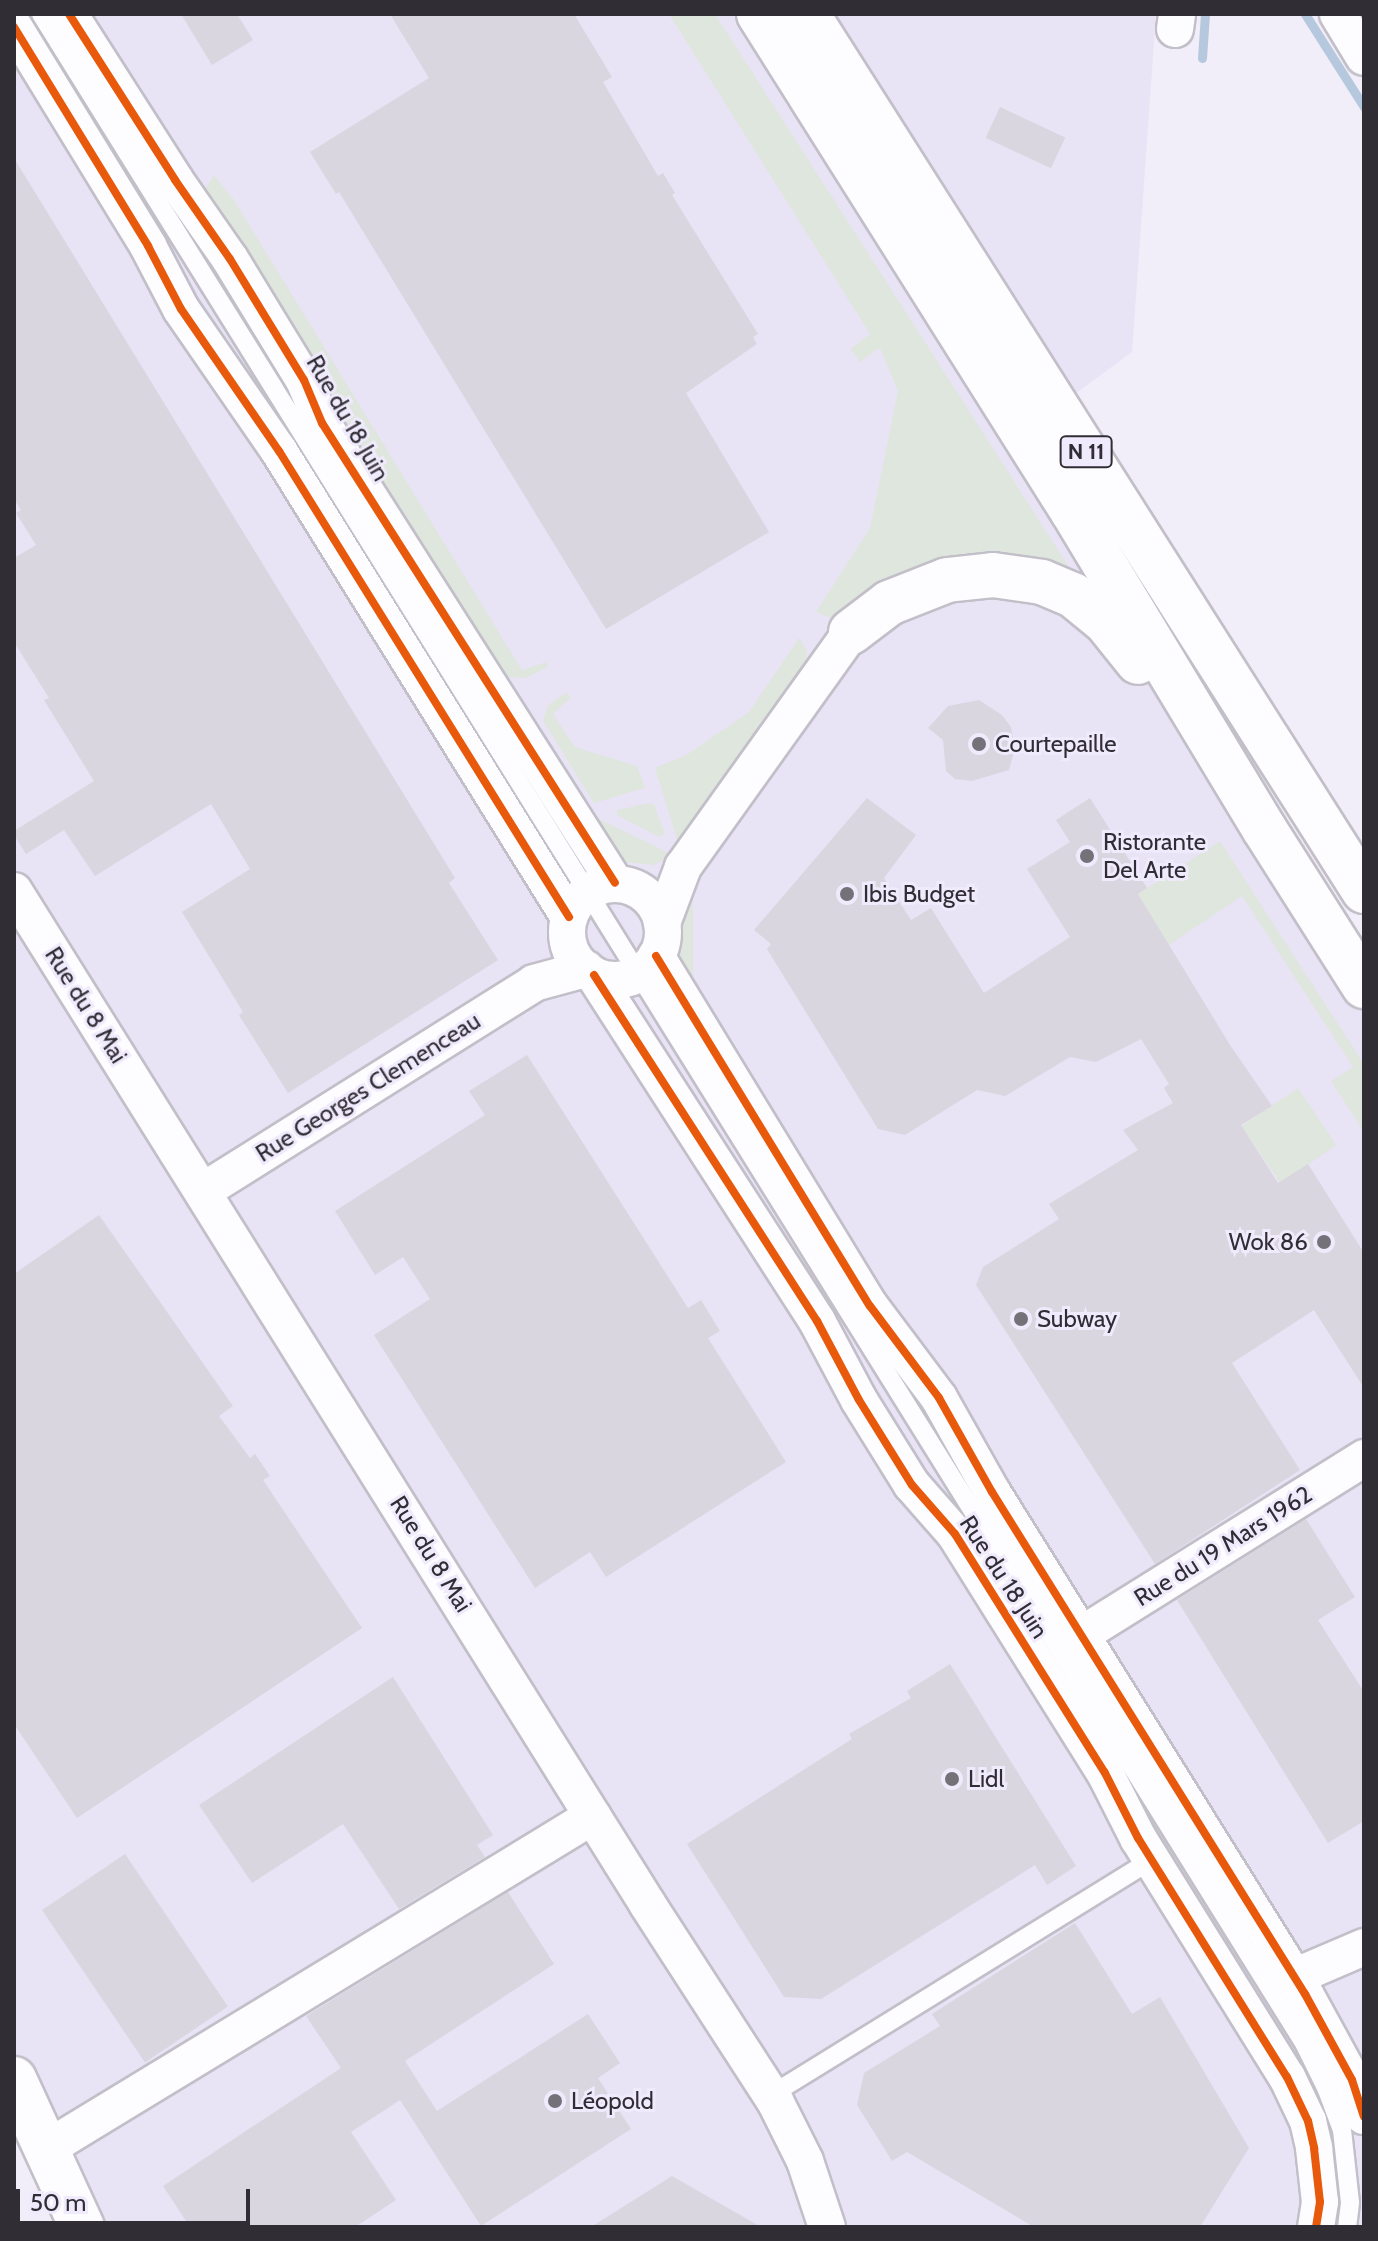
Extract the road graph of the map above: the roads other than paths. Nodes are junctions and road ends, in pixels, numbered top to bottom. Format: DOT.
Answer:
graph roads {
  1 [pos="41,14"];
  2 [pos="69,14"];
  3 [pos="759,14"];
  4 [pos="807,14"];
  5 [pos="1338,14"];
  6 [pos="14,27"];
  7 [pos="1364,57"];
  8 [pos="851,632"];
  9 [pos="1265,830"];
  10 [pos="680,873"];
  11 [pos="14,891"];
  12 [pos="1364,891"];
  13 [pos="595,903"];
  14 [pos="652,951"];
  15 [pos="590,972"];
  16 [pos="534,983"];
  17 [pos="1364,986"];
  18 [pos="203,1191"];
  19 [pos="1364,1458"];
  20 [pos="1081,1635"];
  21 [pos="593,1816"];
  22 [pos="1177,1845"];
  23 [pos="1364,1947"];
  24 [pos="1284,2002"];
  25 [pos="14,2079"];
  26 [pos="771,2095"];
  27 [pos="1364,2116"];
  28 [pos="46,2149"];
  29 [pos="82,2227"];
  30 [pos="827,2227"];
  31 [pos="1316,2227"];
  32 [pos="1347,2227"];
  1 -- 13 [label="lane"];
  2 -- 13 [label="street, Rue du 18 Juin"];
  3 -- 9 [label="main road, N 11"];
  4 -- 12 [label="main road, N 11"];
  5 -- 7 [label="street"];
  6 -- 13 [label="street"];
  8 -- 9 [label="main road"];
  8 -- 10 [label="street"];
  9 -- 17 [label="main road, N 11"];
  10 -- 13 [label="street"];
  10 -- 14 [label="street"];
  11 -- 18 [label="street, Rue du 8 Mai"];
  13 -- 14 [label="lane"];
  13 -- 14 [label="street, Rue du 18 Juin"];
  13 -- 15 [label="street, Rue du 18 Juin"];
  13 -- 16 [label="street"];
  14 -- 15 [label="street"];
  14 -- 20 [label="street, Rue du 18 Juin"];
  14 -- 22 [label="lane"];
  15 -- 16 [label="street"];
  15 -- 22 [label="street, Rue du 18 Juin"];
  16 -- 18 [label="street, Rue Georges Clemenceau"];
  18 -- 21 [label="street, Rue du 8 Mai"];
  19 -- 20 [label="street, Rue du 19 Mars 1962"];
  20 -- 22 [label="street, Rue du 18 Juin"];
  21 -- 26 [label="street, Rue du 8 Mai"];
  21 -- 28 [label="street"];
  22 -- 24 [label="street, Rue du 18 Juin"];
  22 -- 24 [label="street, Rue du 18 Juin"];
  22 -- 26 [label="lane"];
  23 -- 24 [label="street"];
  24 -- 27 [label="street, Rue du 18 Juin"];
  24 -- 31 [label="street, Rue du 18 Juin"];
  24 -- 32 [label="lane"];
  25 -- 28 [label="main road"];
  26 -- 30 [label="street, Rue du 8 Mai"];
  28 -- 29 [label="main road"];
}
